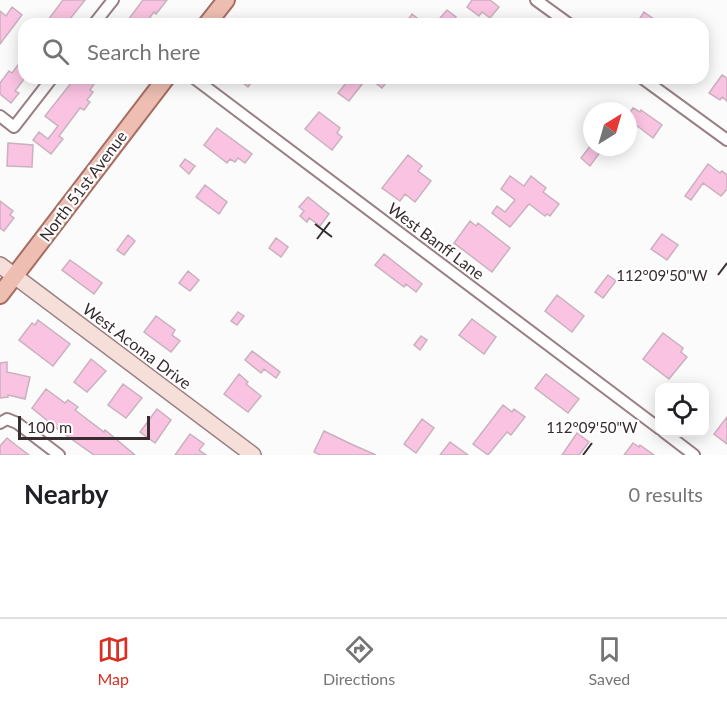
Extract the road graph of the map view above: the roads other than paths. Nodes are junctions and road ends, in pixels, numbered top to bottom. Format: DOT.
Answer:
graph roads {
  1 [pos="113,0"];
  2 [pos="226,0"];
  3 [pos="536,0"];
  4 [pos="99,18"];
  5 [pos="212,18"];
  6 [pos="561,18"];
  7 [pos="47,84"];
  8 [pos="161,84"];
  9 [pos="202,84"];
  10 [pos="650,84"];
  11 [pos="0,116"];
  12 [pos="727,140"];
  13 [pos="0,265"];
  14 [pos="15,276"];
  15 [pos="0,295"];
  16 [pos="4,421"];
  17 [pos="655,425"];
  18 [pos="671,437"];
  19 [pos="59,455"];
  20 [pos="253,455"];
  21 [pos="694,455"];
  1 -- 4 [label="street"];
  2 -- 5 [label="main road"];
  3 -- 6 [label="street"];
  7 -- 11 [label="street"];
  8 -- 14 [label="main road, North 51st Avenue"];
  9 -- 17 [label="street, West Banff Lane"];
  10 -- 12 [label="street"];
  13 -- 14 [label="street, West Acoma Drive"];
  14 -- 15 [label="main road, North 51st Avenue"];
  14 -- 20 [label="street, West Acoma Drive"];
  16 -- 19 [label="street"];
  18 -- 21 [label="street"];
}
